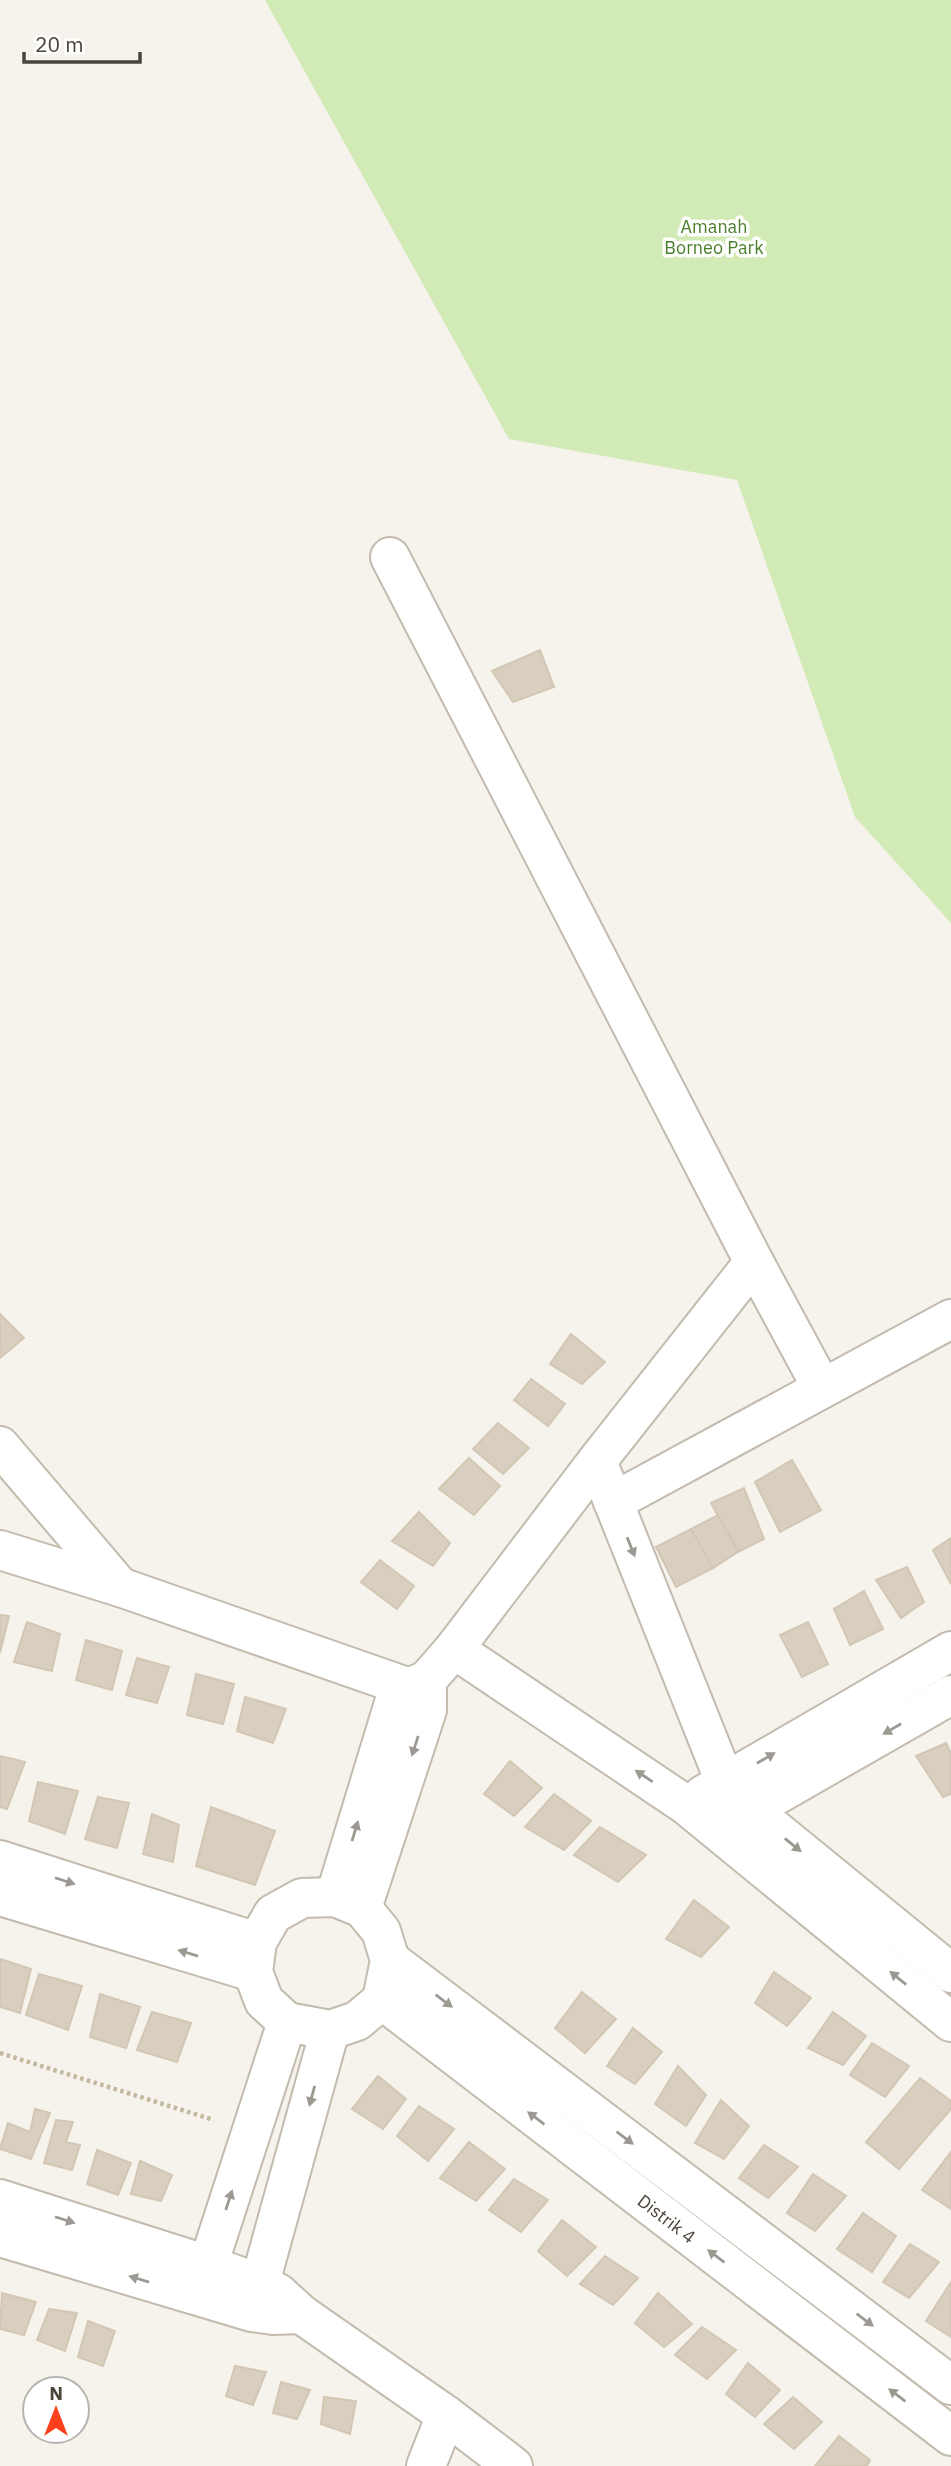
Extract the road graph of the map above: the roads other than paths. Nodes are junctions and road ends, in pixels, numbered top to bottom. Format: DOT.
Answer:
graph roads {
  1 [pos="390,556"];
  2 [pos="754,1262"];
  3 [pos="951,1319"];
  4 [pos="822,1388"];
  5 [pos="0,1446"];
  6 [pos="597,1461"];
  7 [pos="613,1502"];
  8 [pos="0,1550"];
  9 [pos="120,1587"];
  10 [pos="454,1648"];
  11 [pos="951,1651"];
  12 [pos="420,1687"];
  13 [pos="951,1695"];
  14 [pos="725,1782"];
  15 [pos="686,1805"];
  16 [pos="751,1810"];
  17 [pos="717,1830"];
  18 [pos="0,1860"];
  19 [pos="0,1896"];
  20 [pos="348,1902"];
  21 [pos="255,1957"];
  22 [pos="390,1960"];
  23 [pos="951,1973"];
  24 [pos="382,2000"];
  25 [pos="287,2022"];
  26 [pos="951,2022"];
  27 [pos="330,2030"];
  28 [pos="0,2199"];
  29 [pos="0,2237"];
  30 [pos="203,2281"];
  31 [pos="823,2288"];
  32 [pos="256,2298"];
  33 [pos="798,2319"];
  34 [pos="951,2385"];
  35 [pos="446,2415"];
  36 [pos="951,2436"];
  37 [pos="426,2466"];
  38 [pos="513,2466"];
  1 -- 2 [label="street"];
  2 -- 4 [label="street"];
  2 -- 6 [label="street"];
  3 -- 4 [label="street"];
  4 -- 7 [label="street"];
  5 -- 9 [label="street"];
  6 -- 7 [label="street"];
  6 -- 10 [label="street"];
  7 -- 14 [label="street, one-way"];
  8 -- 9 [label="street"];
  9 -- 12 [label="street"];
  10 -- 12 [label="street"];
  15 -- 10 [label="street, one-way"];
  14 -- 11 [label="street, one-way"];
  12 -- 20 [label="street"];
  13 -- 16 [label="street, one-way"];
  14 -- 15 [label="street"];
  14 -- 16 [label="street"];
  15 -- 17 [label="street"];
  16 -- 17 [label="street"];
  16 -- 23 [label="street, one-way"];
  26 -- 17 [label="street, one-way"];
  18 -- 21 [label="street, one-way"];
  21 -- 19 [label="street, one-way"];
  20 -- 21 [label="street"];
  20 -- 22 [label="street"];
  21 -- 25 [label="street"];
  22 -- 24 [label="street"];
  22 -- 31 [label="street, one-way"];
  24 -- 27 [label="street"];
  33 -- 24 [label="street, Distrik 4, one-way"];
  25 -- 27 [label="street"];
  30 -- 25 [label="street, one-way"];
  27 -- 32 [label="street, one-way"];
  28 -- 30 [label="street, one-way"];
  30 -- 29 [label="street, one-way"];
  30 -- 32 [label="street"];
  31 -- 33 [label="street"];
  31 -- 34 [label="street, one-way"];
  32 -- 35 [label="street"];
  36 -- 33 [label="street, Distrik 4, one-way"];
  35 -- 37 [label="street"];
  35 -- 38 [label="street"];
}
